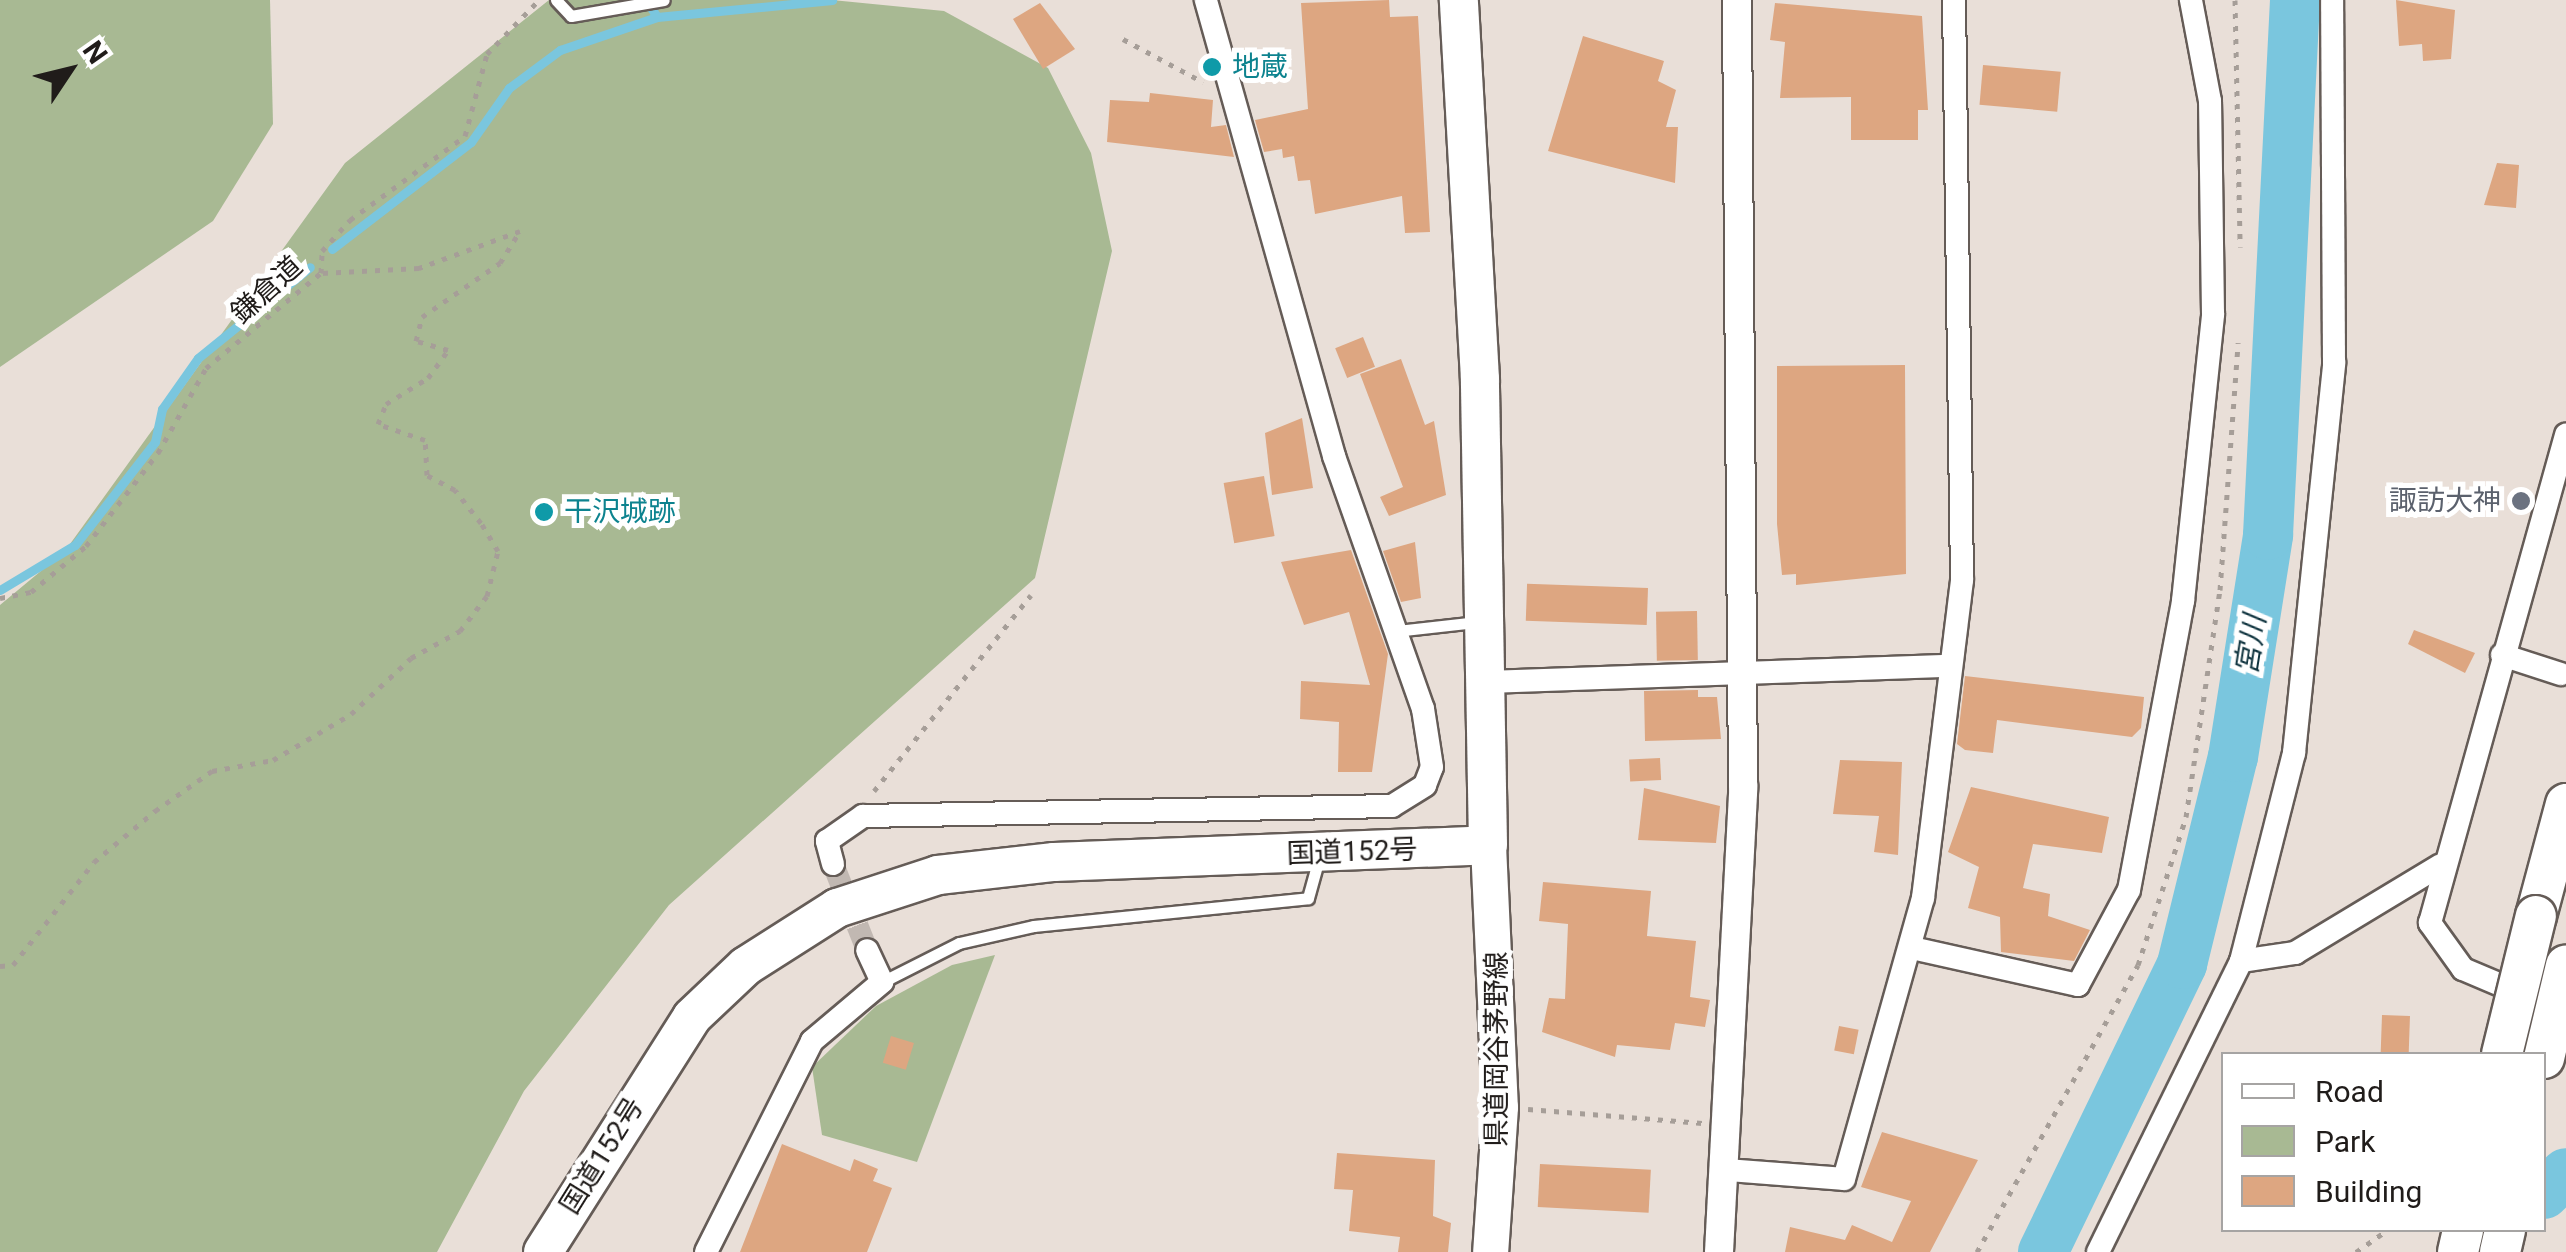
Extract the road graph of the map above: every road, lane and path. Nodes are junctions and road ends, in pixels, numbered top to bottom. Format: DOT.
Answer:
graph roads {
  1 [pos="540,0"];
  2 [pos="556,0"];
  3 [pos="664,0"];
  4 [pos="1206,0"];
  5 [pos="1459,0"];
  6 [pos="1737,0"];
  7 [pos="1954,0"];
  8 [pos="2191,0"];
  9 [pos="2332,0"];
  10 [pos="1124,39"];
  11 [pos="1232,98"];
  12 [pos="321,273"];
  13 [pos="2566,434"];
  14 [pos="1030,596"];
  15 [pos="0,598"];
  16 [pos="1483,621"];
  17 [pos="1396,631"];
  18 [pos="2502,655"];
  19 [pos="1946,666"];
  20 [pos="1740,669"];
  21 [pos="2561,674"];
  22 [pos="1484,682"];
  23 [pos="2566,804"];
  24 [pos="863,816"];
  25 [pos="1488,845"];
  26 [pos="1319,854"];
  27 [pos="832,864"];
  28 [pos="2441,865"];
  29 [pos="1912,948"];
  30 [pos="867,950"];
  31 [pos="2241,960"];
  32 [pos="0,966"];
  33 [pos="2566,966"];
  34 [pos="882,982"];
  35 [pos="2541,1002"];
  36 [pos="2502,1052"];
  37 [pos="2545,1052"];
  38 [pos="1500,1106"];
  39 [pos="1729,1126"];
  40 [pos="1727,1170"];
  41 [pos="2385,1232"];
  42 [pos="542,1252"];
  43 [pos="706,1252"];
  44 [pos="1490,1252"];
  45 [pos="1719,1252"];
  46 [pos="2098,1252"];
  47 [pos="2356,1252"];
  1 -- 12 [label="path, 鎌倉道"];
  2 -- 3 [label="lane"];
  4 -- 11 [label="street"];
  5 -- 16 [label="highway"];
  6 -- 20 [label="street"];
  7 -- 19 [label="street"];
  8 -- 29 [label="street"];
  9 -- 31 [label="street"];
  10 -- 11 [label="path"];
  11 -- 17 [label="street"];
  12 -- 15 [label="path, 鎌倉道"];
  12 -- 32 [label="path"];
  13 -- 18 [label="street"];
  14 -- 24 [label="path"];
  16 -- 17 [label="lane"];
  16 -- 22 [label="highway"];
  17 -- 24 [label="street"];
  18 -- 21 [label="street"];
  18 -- 28 [label="street"];
  19 -- 20 [label="street"];
  19 -- 29 [label="street"];
  20 -- 22 [label="street"];
  20 -- 39 [label="street"];
  22 -- 25 [label="highway"];
  23 -- 36 [label="highway, bridge"];
  24 -- 27 [label="street"];
  25 -- 26 [label="highway, 国道152号"];
  25 -- 38 [label="main road, 県道岡谷茅野線"];
  26 -- 34 [label="lane"];
  26 -- 42 [label="highway, 国道152号"];
  28 -- 31 [label="street"];
  28 -- 35 [label="street"];
  29 -- 40 [label="street"];
  30 -- 34 [label="street"];
  31 -- 46 [label="street"];
  33 -- 37 [label="highway, bridge"];
  34 -- 43 [label="street"];
  38 -- 39 [label="path"];
  38 -- 44 [label="main road, 県道岡谷茅野線"];
  39 -- 40 [label="street"];
  40 -- 45 [label="street"];
  41 -- 47 [label="path"];
}
